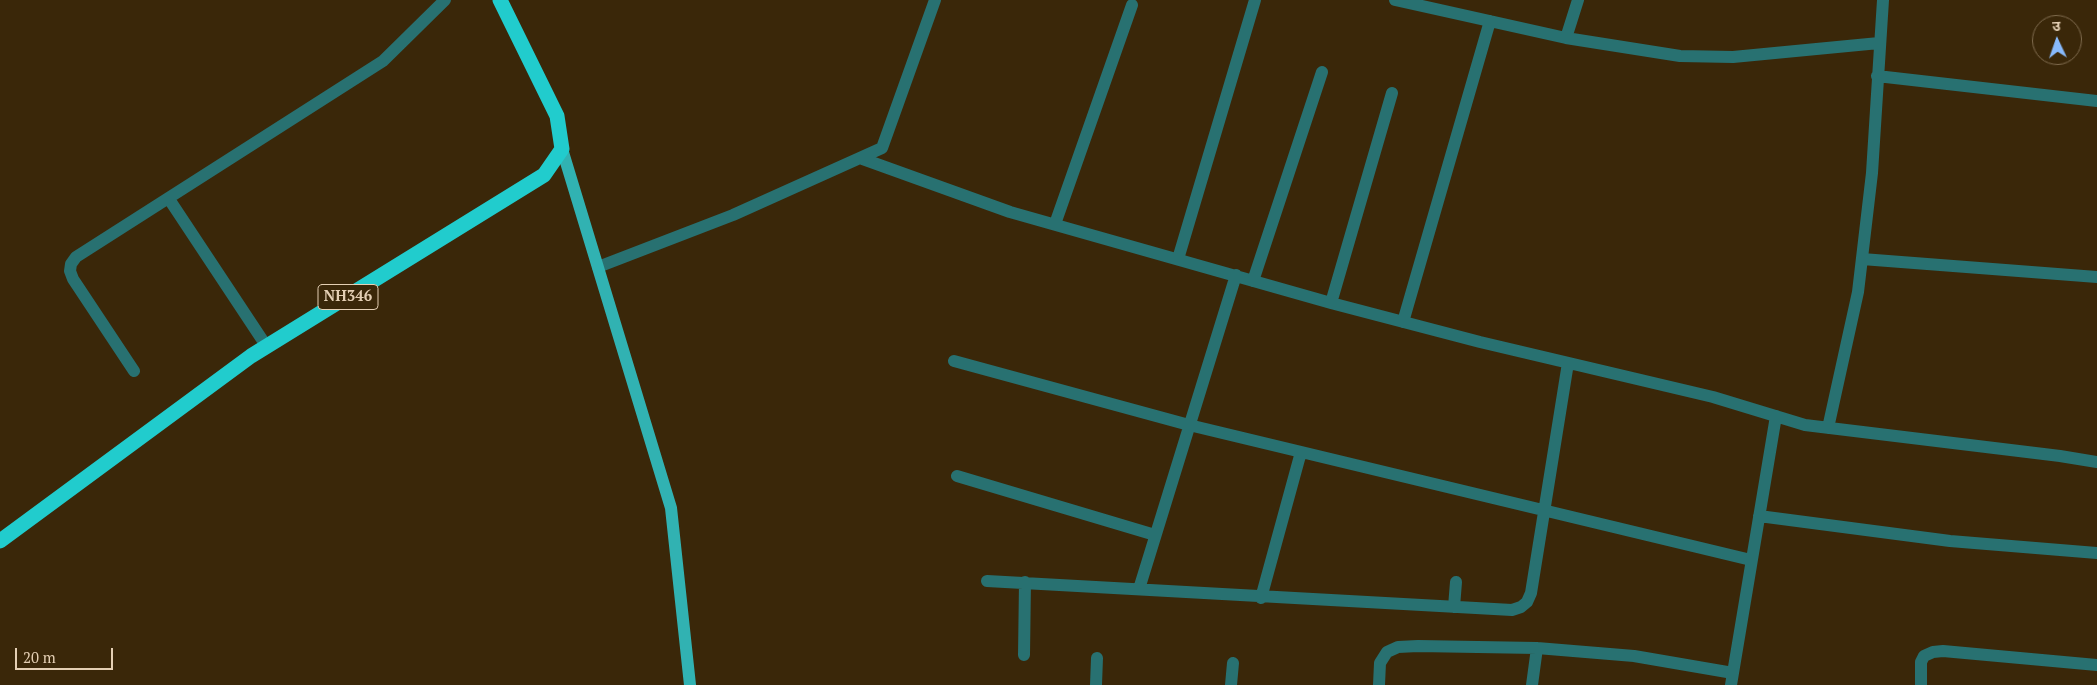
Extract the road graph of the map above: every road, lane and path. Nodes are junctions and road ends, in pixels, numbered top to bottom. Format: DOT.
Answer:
graph roads {
  1 [pos="445,0"];
  2 [pos="500,0"];
  3 [pos="935,0"];
  4 [pos="1255,0"];
  5 [pos="1395,0"];
  6 [pos="1578,0"];
  7 [pos="1883,0"];
  8 [pos="1132,5"];
  9 [pos="1490,21"];
  10 [pos="1566,38"];
  11 [pos="1879,43"];
  12 [pos="1322,72"];
  13 [pos="1877,76"];
  14 [pos="1392,93"];
  15 [pos="2097,101"];
  16 [pos="562,149"];
  17 [pos="860,158"];
  18 [pos="168,199"];
  19 [pos="1055,224"];
  20 [pos="1178,259"];
  21 [pos="1862,259"];
  22 [pos="598,267"];
  23 [pos="1236,276"];
  24 [pos="2097,277"];
  25 [pos="1253,280"];
  26 [pos="1331,303"];
  27 [pos="1403,322"];
  28 [pos="266,347"];
  29 [pos="954,360"];
  30 [pos="1568,363"];
  31 [pos="134,371"];
  32 [pos="1776,416"];
  33 [pos="1190,425"];
  34 [pos="1828,428"];
  35 [pos="1301,452"];
  36 [pos="2097,462"];
  37 [pos="957,476"];
  38 [pos="1544,511"];
  39 [pos="1759,516"];
  40 [pos="1155,536"];
  41 [pos="0,541"];
  42 [pos="2097,553"];
  43 [pos="1752,560"];
  44 [pos="987,580"];
  45 [pos="1025,582"];
  46 [pos="1456,582"];
  47 [pos="1139,589"];
  48 [pos="1261,598"];
  49 [pos="1454,607"];
  50 [pos="1537,648"];
  51 [pos="1024,655"];
  52 [pos="1098,658"];
  53 [pos="1233,663"];
  54 [pos="2097,665"];
  55 [pos="1732,679"];
  56 [pos="690,685"];
  57 [pos="1096,685"];
  58 [pos="1232,685"];
  59 [pos="1379,685"];
  60 [pos="1532,685"];
  61 [pos="1921,685"];
  1 -- 18 [label="street"];
  2 -- 16 [label="highway"];
  3 -- 17 [label="street"];
  4 -- 20 [label="street"];
  5 -- 9 [label="street"];
  6 -- 10 [label="street"];
  7 -- 11 [label="street"];
  8 -- 19 [label="street"];
  9 -- 10 [label="street"];
  9 -- 27 [label="street"];
  10 -- 11 [label="street"];
  11 -- 13 [label="street"];
  12 -- 25 [label="street"];
  13 -- 15 [label="street"];
  13 -- 21 [label="street"];
  14 -- 26 [label="street"];
  16 -- 22 [label="main road"];
  16 -- 28 [label="highway, NH346"];
  17 -- 19 [label="street"];
  17 -- 22 [label="street"];
  18 -- 28 [label="street"];
  18 -- 31 [label="street"];
  19 -- 20 [label="street"];
  20 -- 23 [label="street"];
  21 -- 24 [label="street"];
  21 -- 34 [label="street"];
  22 -- 56 [label="main road"];
  23 -- 25 [label="street"];
  23 -- 33 [label="street"];
  25 -- 26 [label="street"];
  26 -- 27 [label="street"];
  27 -- 30 [label="street"];
  28 -- 41 [label="highway, NH346"];
  29 -- 33 [label="street"];
  30 -- 32 [label="street"];
  30 -- 38 [label="street"];
  32 -- 34 [label="street"];
  32 -- 39 [label="street"];
  33 -- 35 [label="street"];
  33 -- 40 [label="street"];
  34 -- 36 [label="street"];
  35 -- 38 [label="street"];
  35 -- 48 [label="street"];
  37 -- 40 [label="street"];
  38 -- 43 [label="street"];
  38 -- 49 [label="street"];
  39 -- 42 [label="street"];
  39 -- 43 [label="street"];
  40 -- 47 [label="street"];
  43 -- 55 [label="street"];
  44 -- 45 [label="street"];
  45 -- 47 [label="street"];
  45 -- 51 [label="street"];
  46 -- 49 [label="street"];
  47 -- 48 [label="street"];
  48 -- 49 [label="street"];
  50 -- 55 [label="street"];
  50 -- 59 [label="street"];
  50 -- 60 [label="street"];
  52 -- 57 [label="street"];
  53 -- 58 [label="street"];
  54 -- 61 [label="street"];
}
